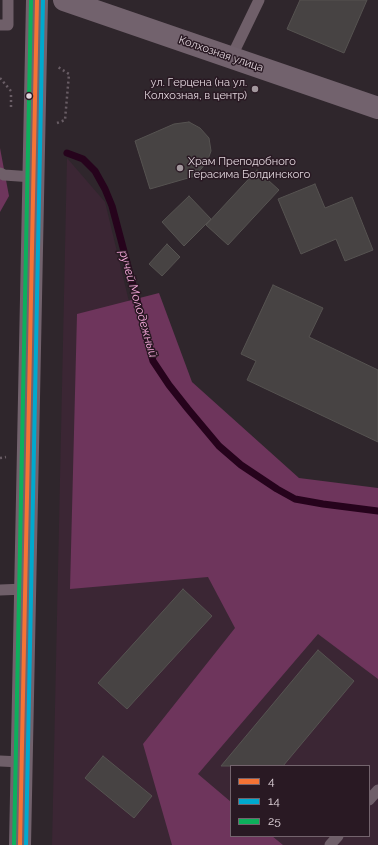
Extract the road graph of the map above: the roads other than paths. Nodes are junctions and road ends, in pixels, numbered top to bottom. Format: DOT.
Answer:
graph roads {
  1 [pos="8,0"];
  2 [pos="37,0"];
  3 [pos="64,0"];
  4 [pos="259,0"];
  5 [pos="0,25"];
  6 [pos="232,58"];
  7 [pos="378,108"];
  8 [pos="0,173"];
  9 [pos="33,177"];
  10 [pos="25,589"];
  11 [pos="0,590"];
  12 [pos="0,761"];
  13 [pos="21,762"];
  14 [pos="378,790"];
  15 [pos="370,799"];
  16 [pos="337,837"];
  17 [pos="20,845"];
  18 [pos="330,845"];
  1 -- 5 [label="lane"];
  2 -- 9 [label="main road"];
  3 -- 6 [label="main road, Колхозная улица"];
  4 -- 6 [label="lane"];
  6 -- 7 [label="main road, Колхозная улица"];
  8 -- 9 [label="lane"];
  9 -- 10 [label="main road"];
  10 -- 11 [label="lane"];
  10 -- 13 [label="main road"];
  12 -- 13 [label="lane"];
  13 -- 17 [label="main road"];
  14 -- 15 [label="lane"];
  16 -- 18 [label="lane"];
}
